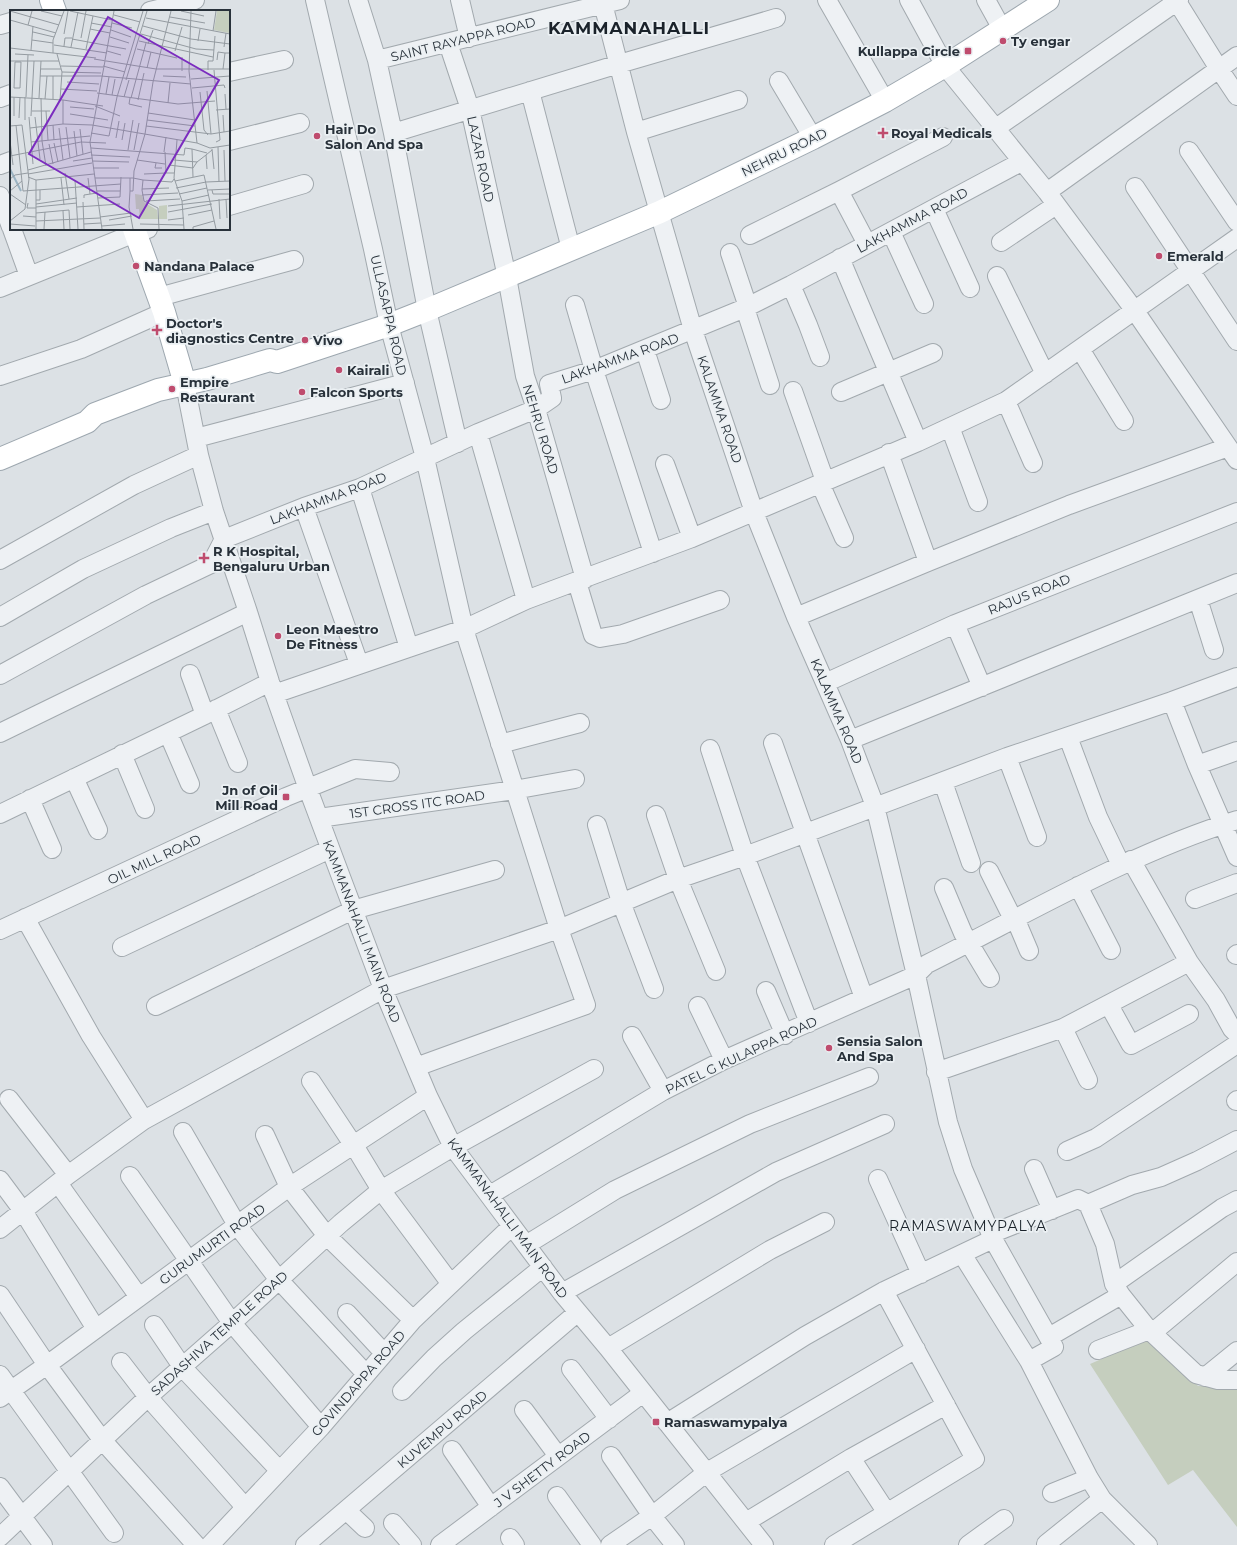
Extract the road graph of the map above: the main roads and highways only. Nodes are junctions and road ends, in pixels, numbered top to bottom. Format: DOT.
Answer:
graph roads {
  1 [pos="1048,0"];
  2 [pos="139,230"];
  3 [pos="186,389"];
  4 [pos="0,459"];
  1 -- 3 [label="main road, NEHRU ROAD"];
  2 -- 3 [label="main road, KAMMANAHALLI MAIN ROAD"];
  3 -- 4 [label="main road, NEHRU ROAD"];
}
